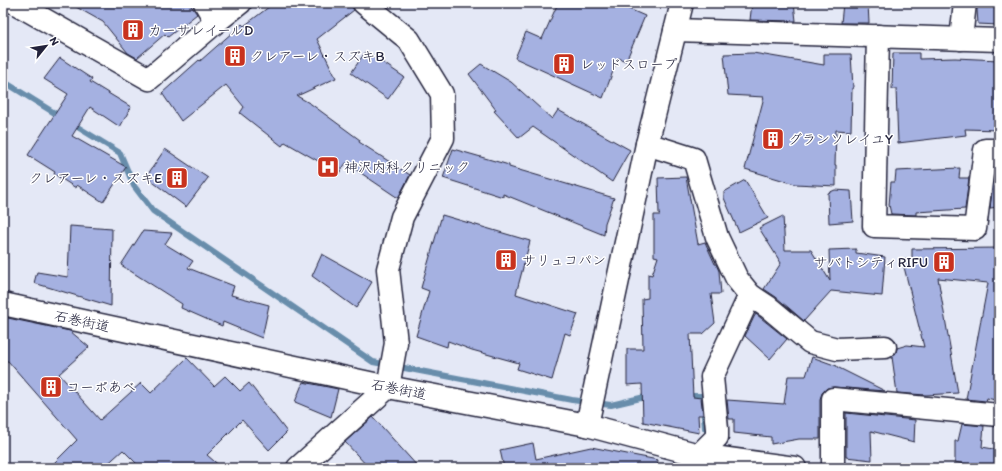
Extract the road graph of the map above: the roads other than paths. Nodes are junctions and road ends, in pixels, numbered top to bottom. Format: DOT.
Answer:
graph roads {
  1 [pos="15,3"];
  2 [pos="205,3"];
  3 [pos="240,3"];
  4 [pos="364,3"];
  5 [pos="682,3"];
  6 [pos="965,3"];
  7 [pos="216,22"];
  8 [pos="675,30"];
  9 [pos="878,36"];
  10 [pos="961,39"];
  11 [pos="999,40"];
  12 [pos="647,144"];
  13 [pos="999,150"];
  14 [pos="750,295"];
  15 [pos="3,304"];
  16 [pos="885,347"];
  17 [pos="389,384"];
  18 [pos="999,415"];
  19 [pos="588,421"];
  20 [pos="700,461"];
  21 [pos="298,468"];
  22 [pos="795,468"];
  23 [pos="833,468"];
  1 -- 7 [label="street"];
  2 -- 7 [label="street"];
  3 -- 7 [label="street"];
  4 -- 17 [label="street"];
  5 -- 8 [label="street"];
  6 -- 10 [label="street"];
  8 -- 9 [label="street"];
  8 -- 12 [label="street"];
  9 -- 10 [label="street"];
  9 -- 13 [label="street"];
  10 -- 11 [label="street"];
  12 -- 14 [label="street"];
  12 -- 19 [label="street"];
  14 -- 16 [label="street"];
  14 -- 20 [label="street"];
  15 -- 17 [label="street, 石巻街道"];
  17 -- 19 [label="street, 石巻街道"];
  17 -- 21 [label="street"];
  18 -- 23 [label="street"];
  19 -- 20 [label="street, 石巻街道"];
  20 -- 22 [label="street, 石巻街道"];
}
